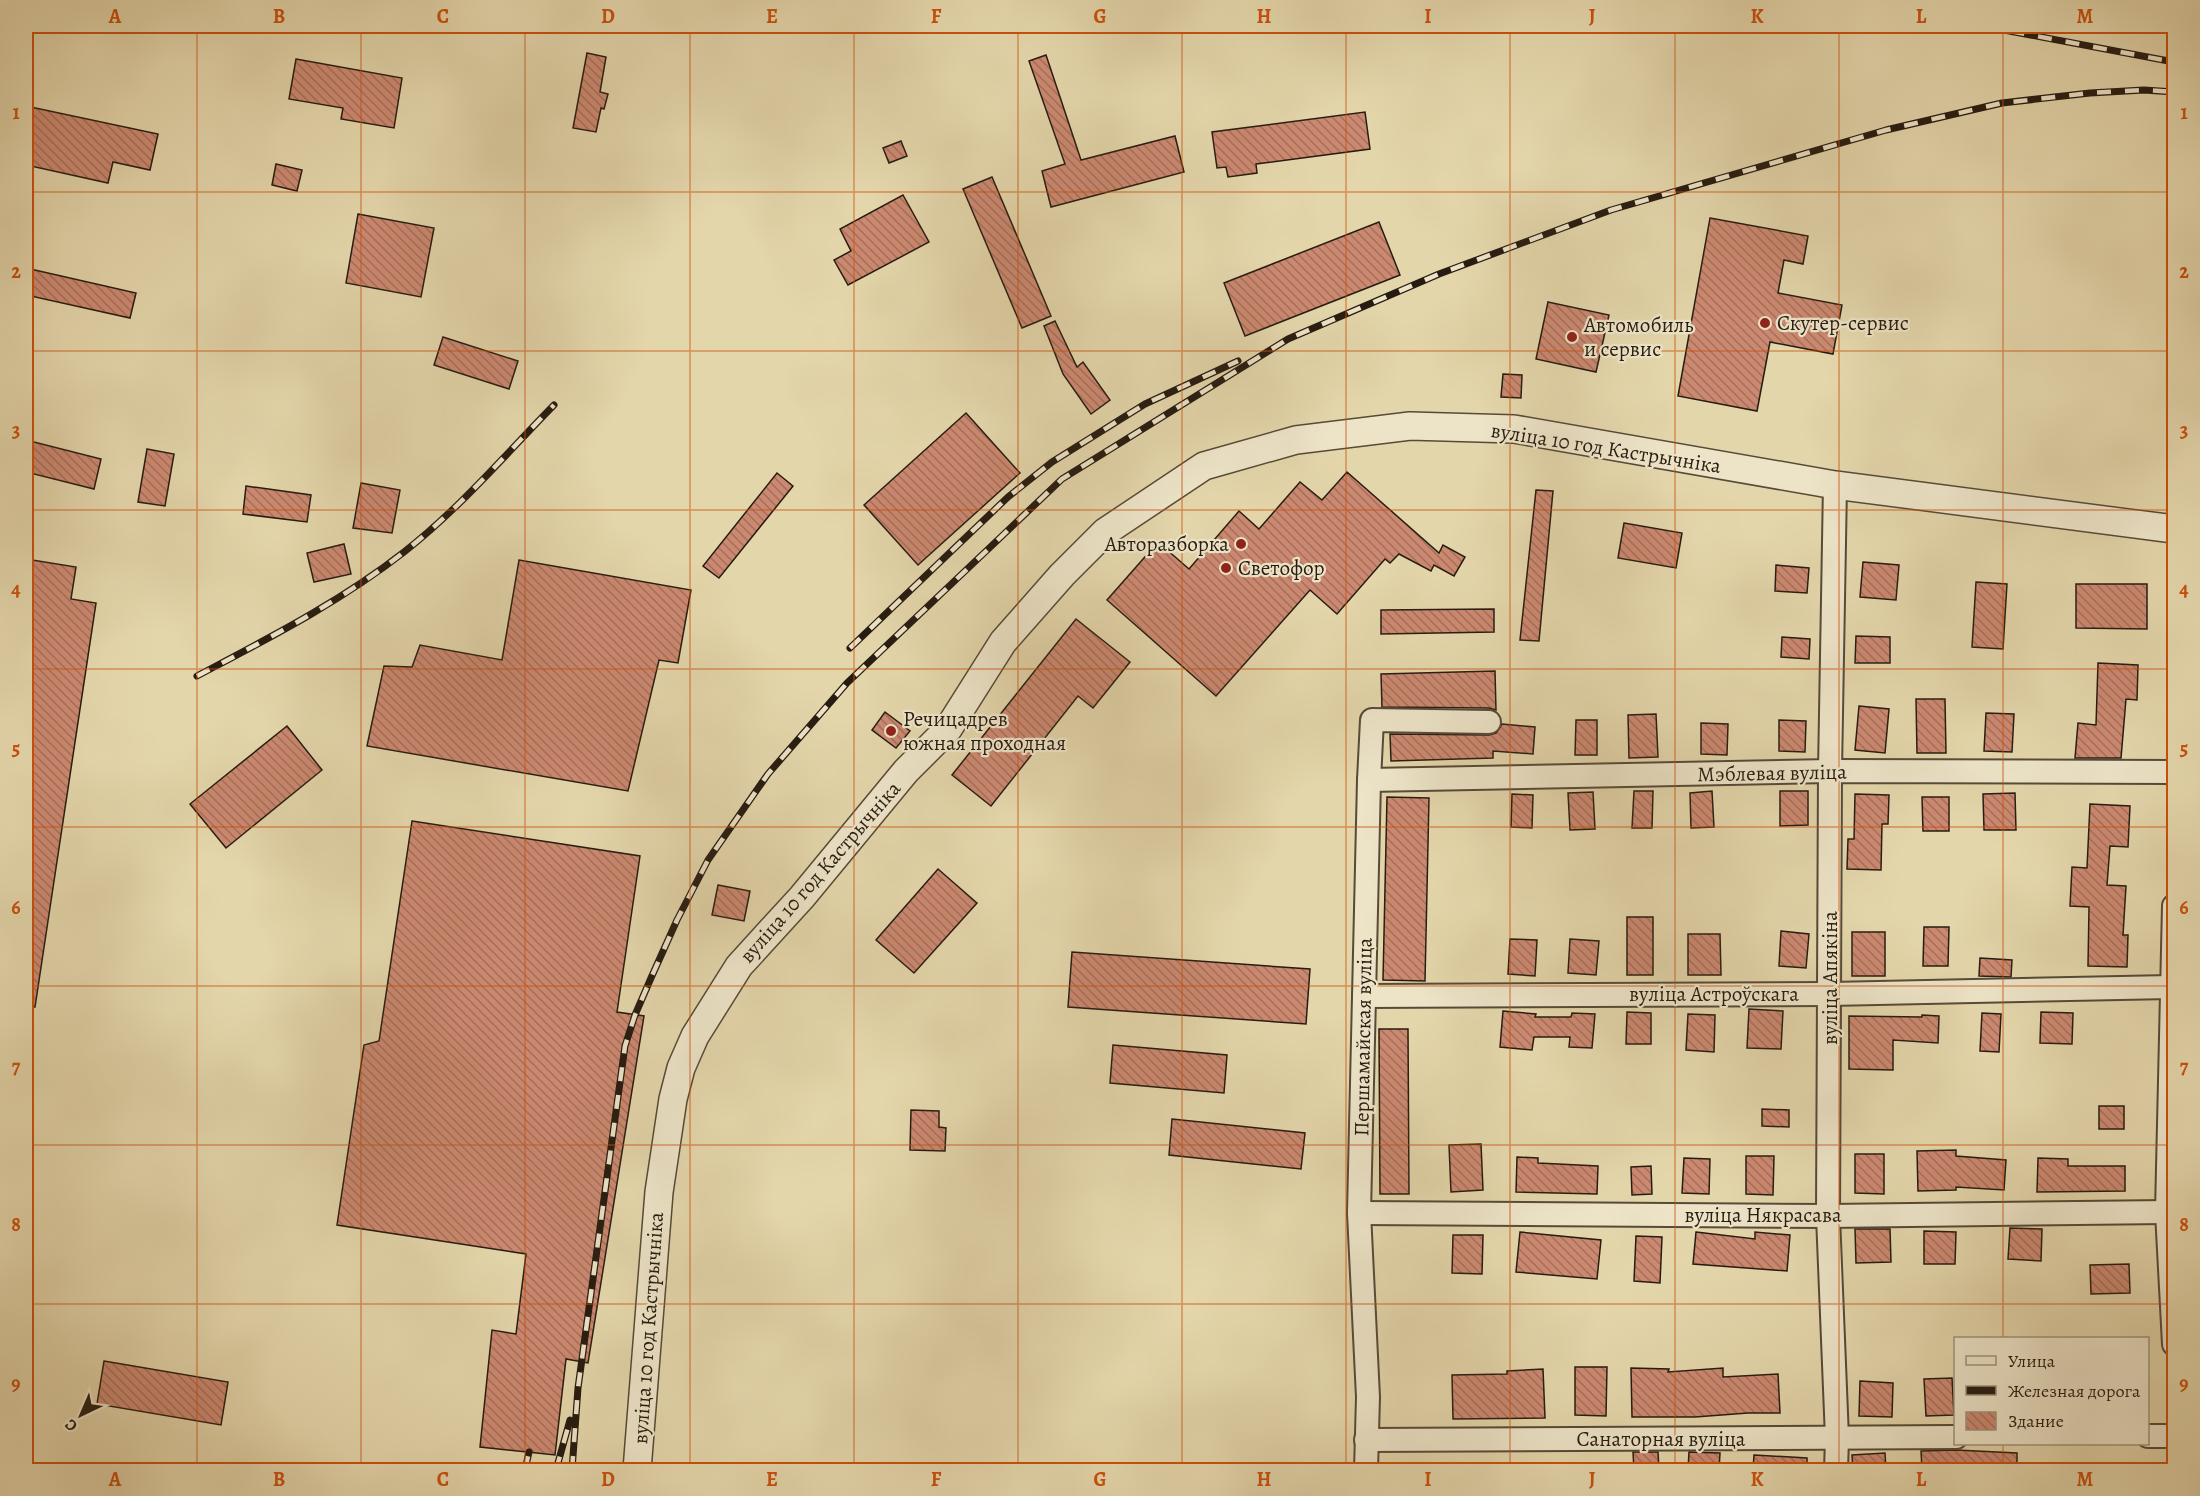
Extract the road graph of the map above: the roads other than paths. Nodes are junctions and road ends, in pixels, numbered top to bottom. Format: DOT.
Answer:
graph roads {
  1 [pos="1835,485"];
  2 [pos="2174,531"];
  3 [pos="1489,722"];
  4 [pos="1830,771"];
  5 [pos="2175,772"];
  6 [pos="1369,780"];
  7 [pos="2175,906"];
  8 [pos="2171,987"];
  9 [pos="1830,994"];
  10 [pos="1364,996"];
  11 [pos="2167,1212"];
  12 [pos="1359,1213"];
  13 [pos="1828,1216"];
  14 [pos="2175,1344"];
  15 [pos="2149,1436"];
  16 [pos="2175,1436"];
  17 [pos="1954,1437"];
  18 [pos="1837,1438"];
  19 [pos="1366,1440"];
  20 [pos="637,1470"];
  21 [pos="1366,1470"];
  22 [pos="1836,1470"];
  1 -- 2 [label="street, вуліца 10 год Кастрычніка"];
  1 -- 4 [label="street, вуліца Апякіна"];
  1 -- 20 [label="street, вуліца 10 год Кастрычніка"];
  3 -- 6 [label="street, Першамайская вуліца"];
  4 -- 5 [label="street, Мэблевая вуліца"];
  4 -- 6 [label="street, Мэблевая вуліца"];
  4 -- 9 [label="street, вуліца Апякіна"];
  6 -- 10 [label="street, Першамайская вуліца"];
  7 -- 8 [label="street"];
  8 -- 9 [label="street, вуліца Астроўскага"];
  8 -- 11 [label="street"];
  9 -- 10 [label="street, вуліца Астроўскага"];
  9 -- 13 [label="street, вуліца Апякіна"];
  10 -- 12 [label="street, Першамайская вуліца"];
  11 -- 13 [label="street, вуліца Някрасава"];
  11 -- 14 [label="street"];
  12 -- 13 [label="street, вуліца Някрасава"];
  12 -- 19 [label="street, Першамайская вуліца"];
  13 -- 18 [label="street, вуліца Апякіна"];
  15 -- 16 [label="street"];
  17 -- 18 [label="street, Санаторная вуліца"];
  18 -- 19 [label="street, Санаторная вуліца"];
  18 -- 22 [label="street, вуліца Апякіна"];
  19 -- 21 [label="street, Першамайская вуліца"];
}
